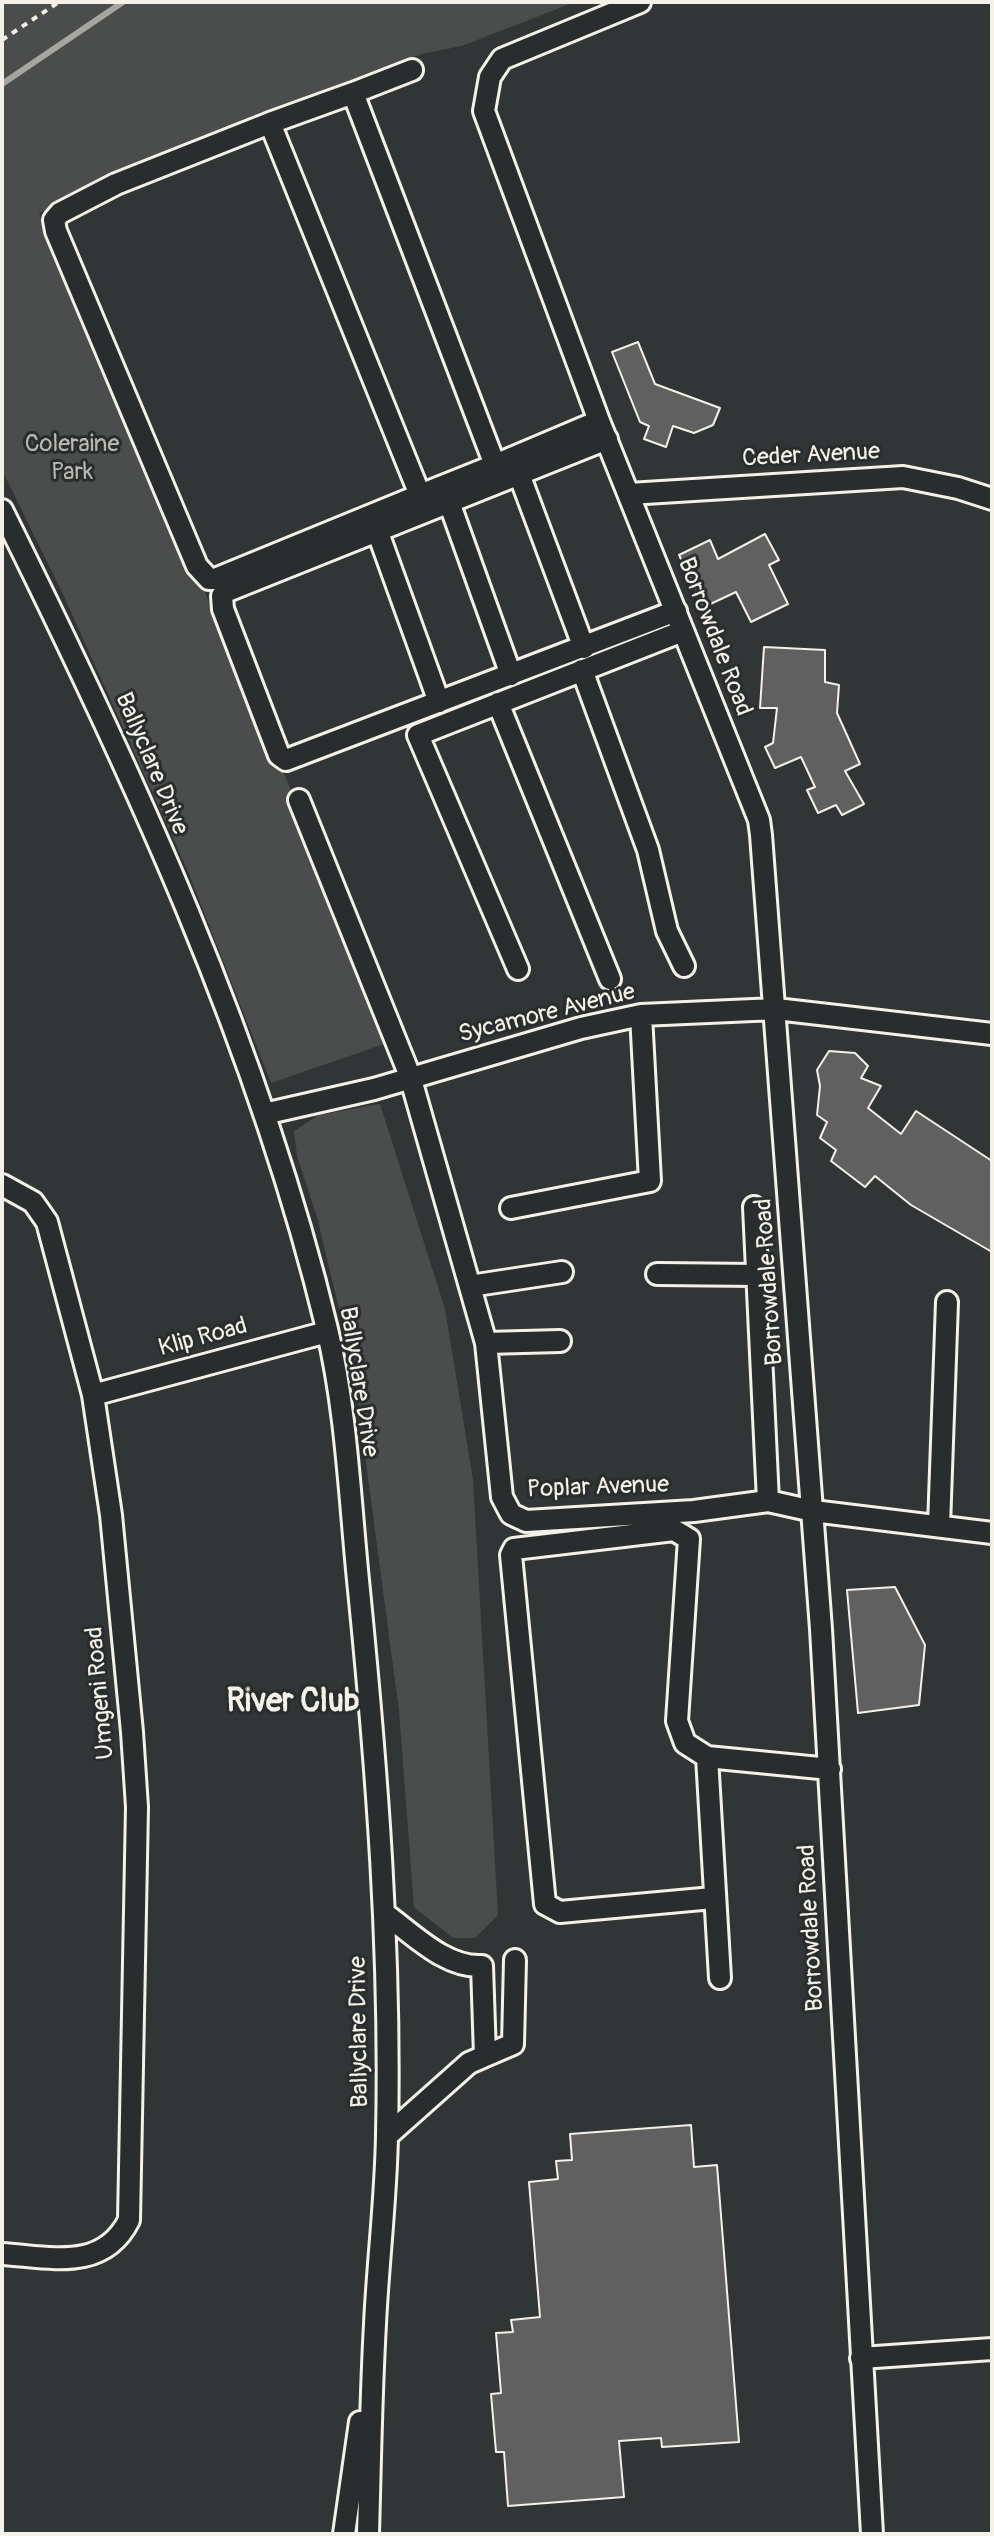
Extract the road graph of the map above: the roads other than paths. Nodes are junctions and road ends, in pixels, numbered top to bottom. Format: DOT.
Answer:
graph roads {
  1 [pos="640,2"];
  2 [pos="412,70"];
  3 [pos="353,93"];
  4 [pos="270,123"];
  5 [pos="603,430"];
  6 [pos="495,465"];
  7 [pos="519,474"];
  8 [pos="629,494"];
  9 [pos="420,495"];
  10 [pos="992,499"];
  11 [pos="449,502"];
  12 [pos="2,510"];
  13 [pos="377,530"];
  14 [pos="676,611"];
  15 [pos="683,631"];
  16 [pos="584,648"];
  17 [pos="582,670"];
  18 [pos="511,675"];
  19 [pos="439,702"];
  20 [pos="498,703"];
  21 [pos="299,800"];
  22 [pos="684,966"];
  23 [pos="518,969"];
  24 [pos="610,979"];
  25 [pos="776,1009"];
  26 [pos="641,1015"];
  27 [pos="992,1034"];
  28 [pos="410,1076"];
  29 [pos="264,1114"];
  30 [pos="2,1185"];
  31 [pos="754,1207"];
  32 [pos="511,1208"];
  33 [pos="562,1272"];
  34 [pos="657,1274"];
  35 [pos="758,1275"];
  36 [pos="470,1286"];
  37 [pos="947,1302"];
  38 [pos="327,1332"];
  39 [pos="560,1341"];
  40 [pos="486,1343"];
  41 [pos="93,1395"];
  42 [pos="768,1501"];
  43 [pos="813,1511"];
  44 [pos="939,1526"];
  45 [pos="992,1533"];
  46 [pos="707,1757"];
  47 [pos="830,1769"];
  48 [pos="713,1898"];
  49 [pos="384,1913"];
  50 [pos="515,1960"];
  51 [pos="720,1978"];
  52 [pos="485,2056"];
  53 [pos="387,2136"];
  54 [pos="2,2254"];
  55 [pos="375,2323"];
  56 [pos="992,2349"];
  57 [pos="861,2358"];
  58 [pos="344,2534"];
  59 [pos="368,2534"];
  60 [pos="872,2534"];
  1 -- 5 [label="street, Borrowdale Road"];
  2 -- 3 [label="street"];
  3 -- 4 [label="street"];
  3 -- 6 [label="street"];
  4 -- 9 [label="street"];
  4 -- 9 [label="street"];
  5 -- 6 [label="street"];
  5 -- 7 [label="street"];
  5 -- 8 [label="street, Borrowdale Road"];
  6 -- 9 [label="street"];
  7 -- 11 [label="street"];
  7 -- 16 [label="street"];
  8 -- 10 [label="street, Ceder Avenue"];
  8 -- 14 [label="street, Borrowdale Road"];
  11 -- 13 [label="street"];
  11 -- 18 [label="street"];
  12 -- 29 [label="street, Ballyclare Drive"];
  13 -- 19 [label="street"];
  13 -- 19 [label="street"];
  14 -- 15 [label="street, Borrowdale Road"];
  14 -- 16 [label="street"];
  15 -- 17 [label="street"];
  15 -- 25 [label="street, Borrowdale Road"];
  16 -- 18 [label="street"];
  17 -- 20 [label="street"];
  17 -- 22 [label="street"];
  18 -- 19 [label="street"];
  20 -- 23 [label="street"];
  20 -- 24 [label="street"];
  21 -- 28 [label="street, Poplar Avenue"];
  25 -- 26 [label="street, Sycamore Avenue"];
  25 -- 27 [label="street, Sycamore Avenue"];
  25 -- 43 [label="street, Borrowdale Road"];
  26 -- 28 [label="street, Sycamore Avenue"];
  26 -- 32 [label="street"];
  28 -- 29 [label="street, Sycamore Avenue"];
  28 -- 36 [label="street, Poplar Avenue"];
  29 -- 38 [label="street, Ballyclare Drive"];
  30 -- 41 [label="street, Umgeni Road"];
  31 -- 35 [label="street"];
  33 -- 36 [label="street"];
  34 -- 35 [label="street"];
  35 -- 42 [label="street"];
  36 -- 40 [label="street, Poplar Avenue"];
  37 -- 44 [label="street"];
  38 -- 41 [label="street, Klip Road"];
  38 -- 49 [label="street, Ballyclare Drive"];
  39 -- 40 [label="street"];
  40 -- 42 [label="street, Poplar Avenue"];
  41 -- 54 [label="street, Umgeni Road"];
  42 -- 43 [label="street, Poplar Avenue"];
  43 -- 44 [label="street, Poplar Avenue"];
  43 -- 47 [label="street, Borrowdale Road"];
  44 -- 45 [label="street, Poplar Avenue"];
  46 -- 47 [label="street"];
  46 -- 48 [label="street"];
  46 -- 48 [label="street"];
  47 -- 57 [label="street, Borrowdale Road"];
  48 -- 51 [label="street"];
  49 -- 52 [label="street"];
  49 -- 53 [label="street, Ballyclare Drive"];
  50 -- 52 [label="street"];
  52 -- 53 [label="street"];
  53 -- 55 [label="street, Ballyclare Drive"];
  55 -- 58 [label="street, Ballyclare Drive"];
  55 -- 59 [label="street, Ballyclare Drive"];
  56 -- 57 [label="street"];
  57 -- 60 [label="street, Borrowdale Road"];
}
